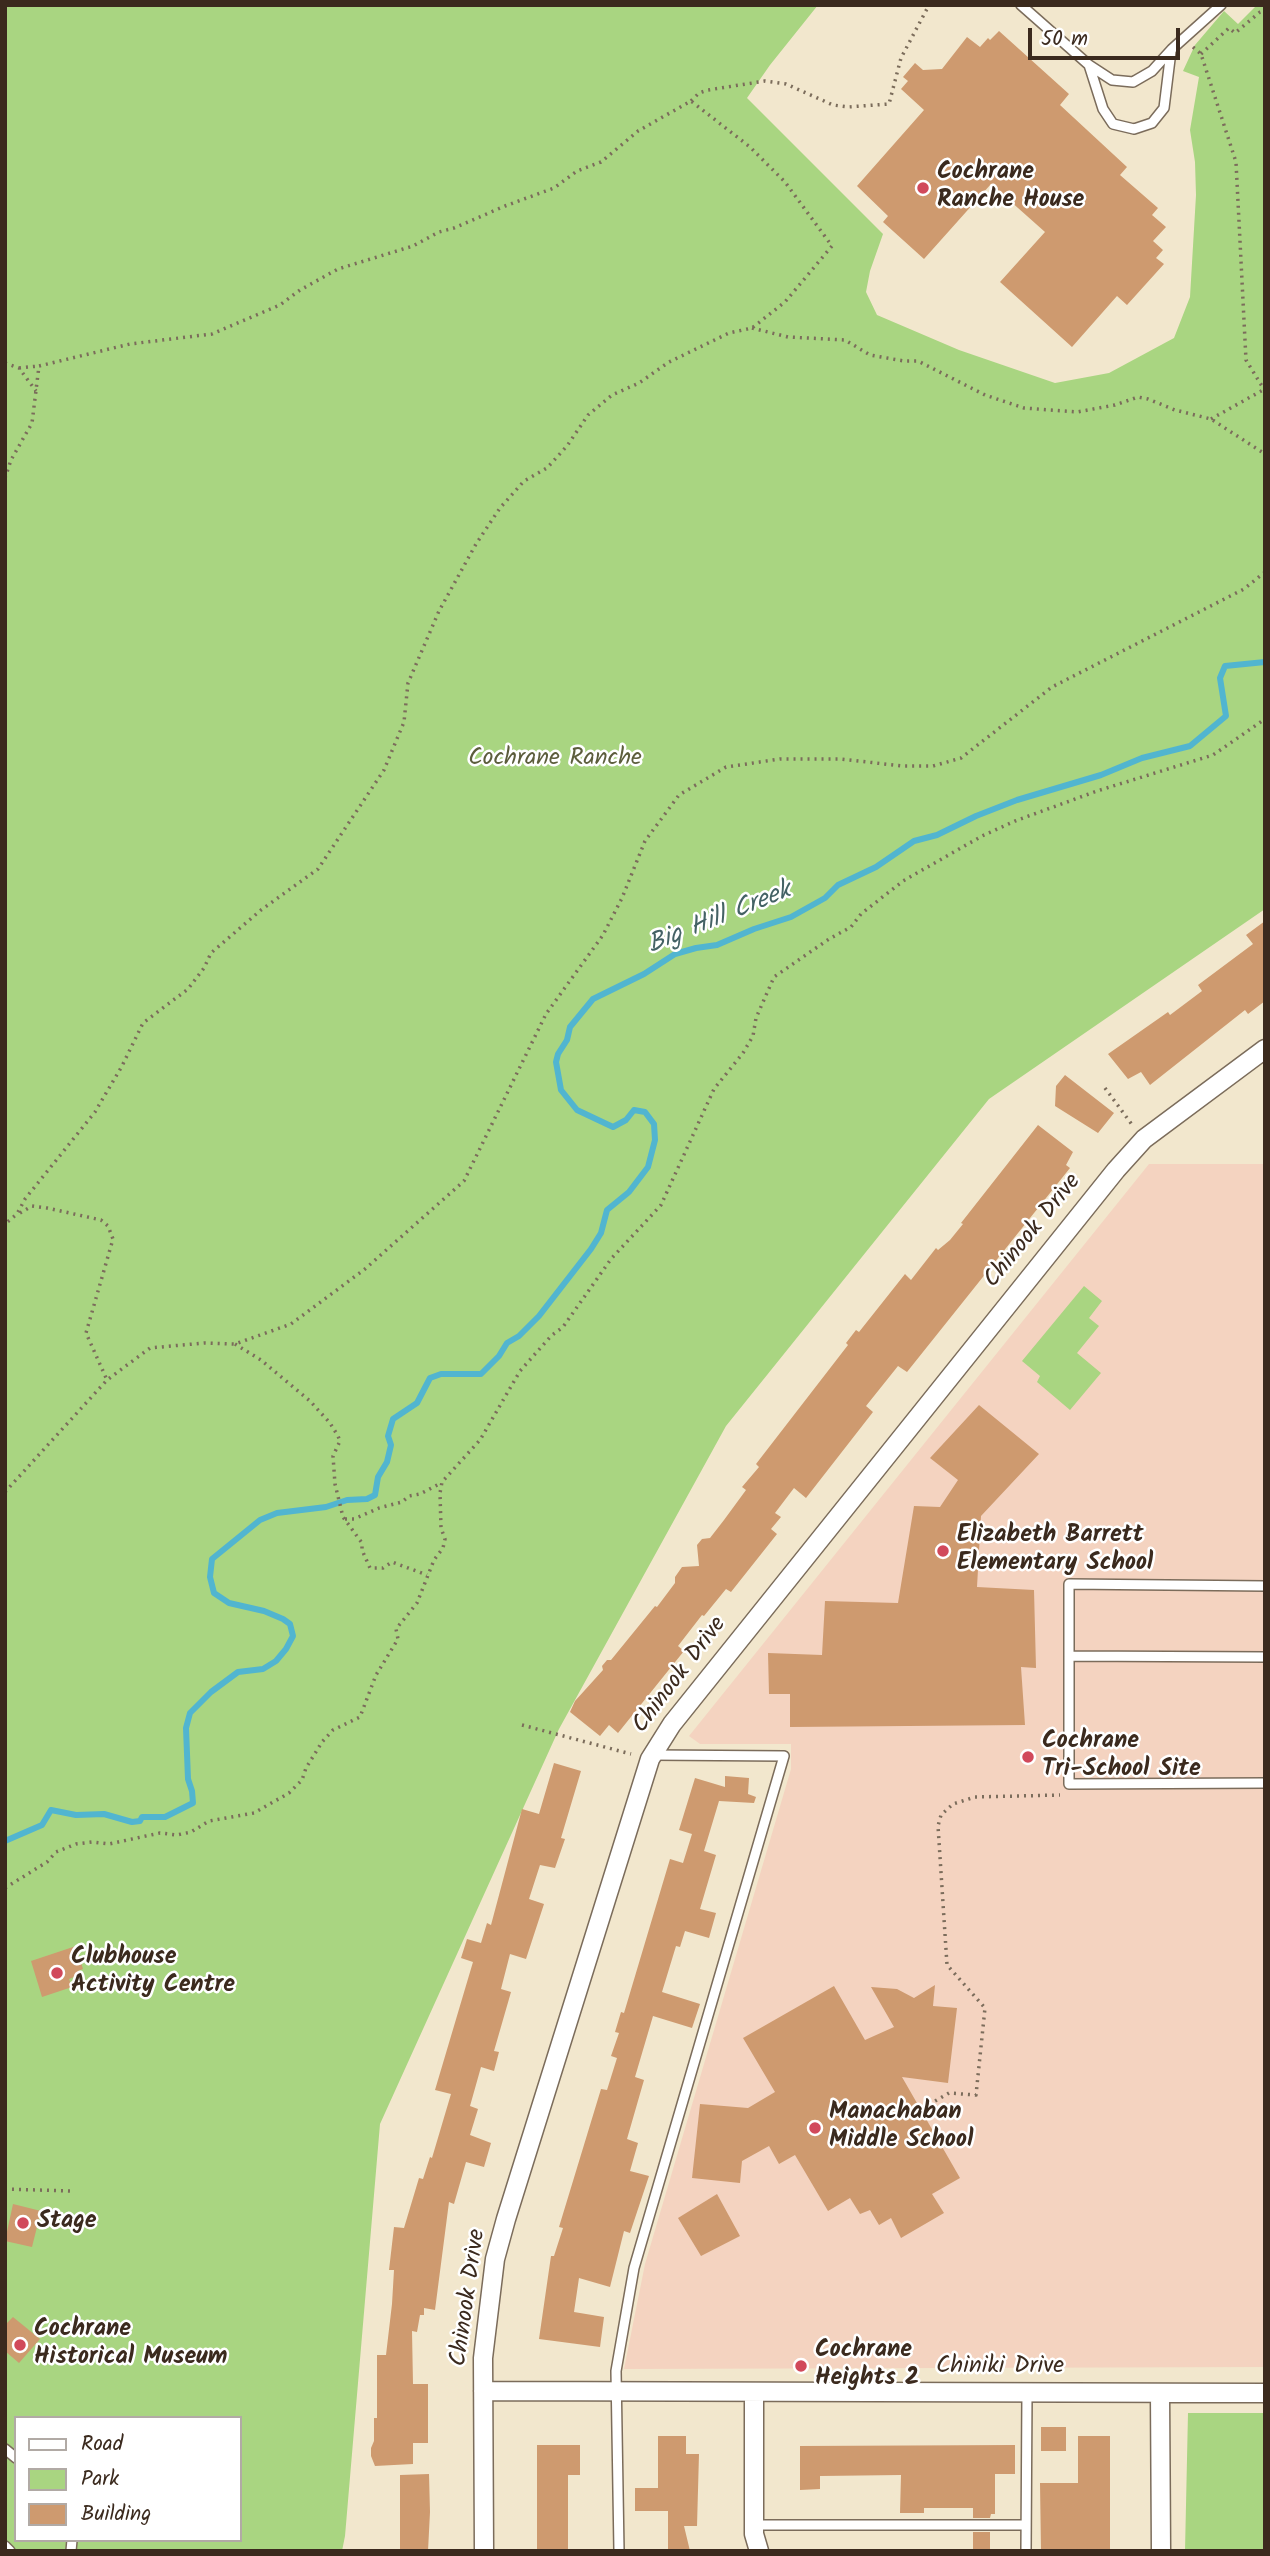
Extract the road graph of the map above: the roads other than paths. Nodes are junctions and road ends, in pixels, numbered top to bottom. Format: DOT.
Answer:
graph roads {
  1 [pos="1021,5"];
  2 [pos="1221,5"];
  3 [pos="1172,49"];
  4 [pos="1089,65"];
  5 [pos="1265,1049"];
  6 [pos="1265,1586"];
  7 [pos="1069,1656"];
  8 [pos="1265,1657"];
  9 [pos="643,1754"];
  10 [pos="1265,1783"];
  11 [pos="615,2390"];
  12 [pos="483,2391"];
  13 [pos="754,2392"];
  14 [pos="1027,2392"];
  15 [pos="1160,2393"];
  16 [pos="1265,2393"];
  17 [pos="754,2525"];
  18 [pos="1026,2525"];
  19 [pos="5,2546"];
  20 [pos="10,2551"];
  21 [pos="484,2551"];
  22 [pos="619,2551"];
  23 [pos="759,2551"];
  24 [pos="1026,2551"];
  25 [pos="1161,2551"];
  1 -- 4 [label="lane"];
  2 -- 3 [label="lane"];
  3 -- 4 [label="lane"];
  3 -- 4 [label="lane"];
  5 -- 9 [label="street, Chinook Drive"];
  6 -- 7 [label="lane"];
  7 -- 8 [label="lane"];
  7 -- 10 [label="lane"];
  9 -- 11 [label="lane"];
  9 -- 12 [label="street, Chinook Drive"];
  11 -- 12 [label="street, Chiniki Drive"];
  11 -- 13 [label="street, Chiniki Drive"];
  11 -- 22 [label="lane"];
  12 -- 21 [label="street, Chinook Drive"];
  13 -- 14 [label="street, Chiniki Drive"];
  13 -- 17 [label="street"];
  14 -- 15 [label="street, Chiniki Drive"];
  14 -- 18 [label="lane"];
  15 -- 16 [label="street, Chiniki Drive"];
  15 -- 25 [label="street"];
  17 -- 18 [label="lane"];
  17 -- 23 [label="street"];
  18 -- 24 [label="lane"];
  19 -- 20 [label="lane"];
}
